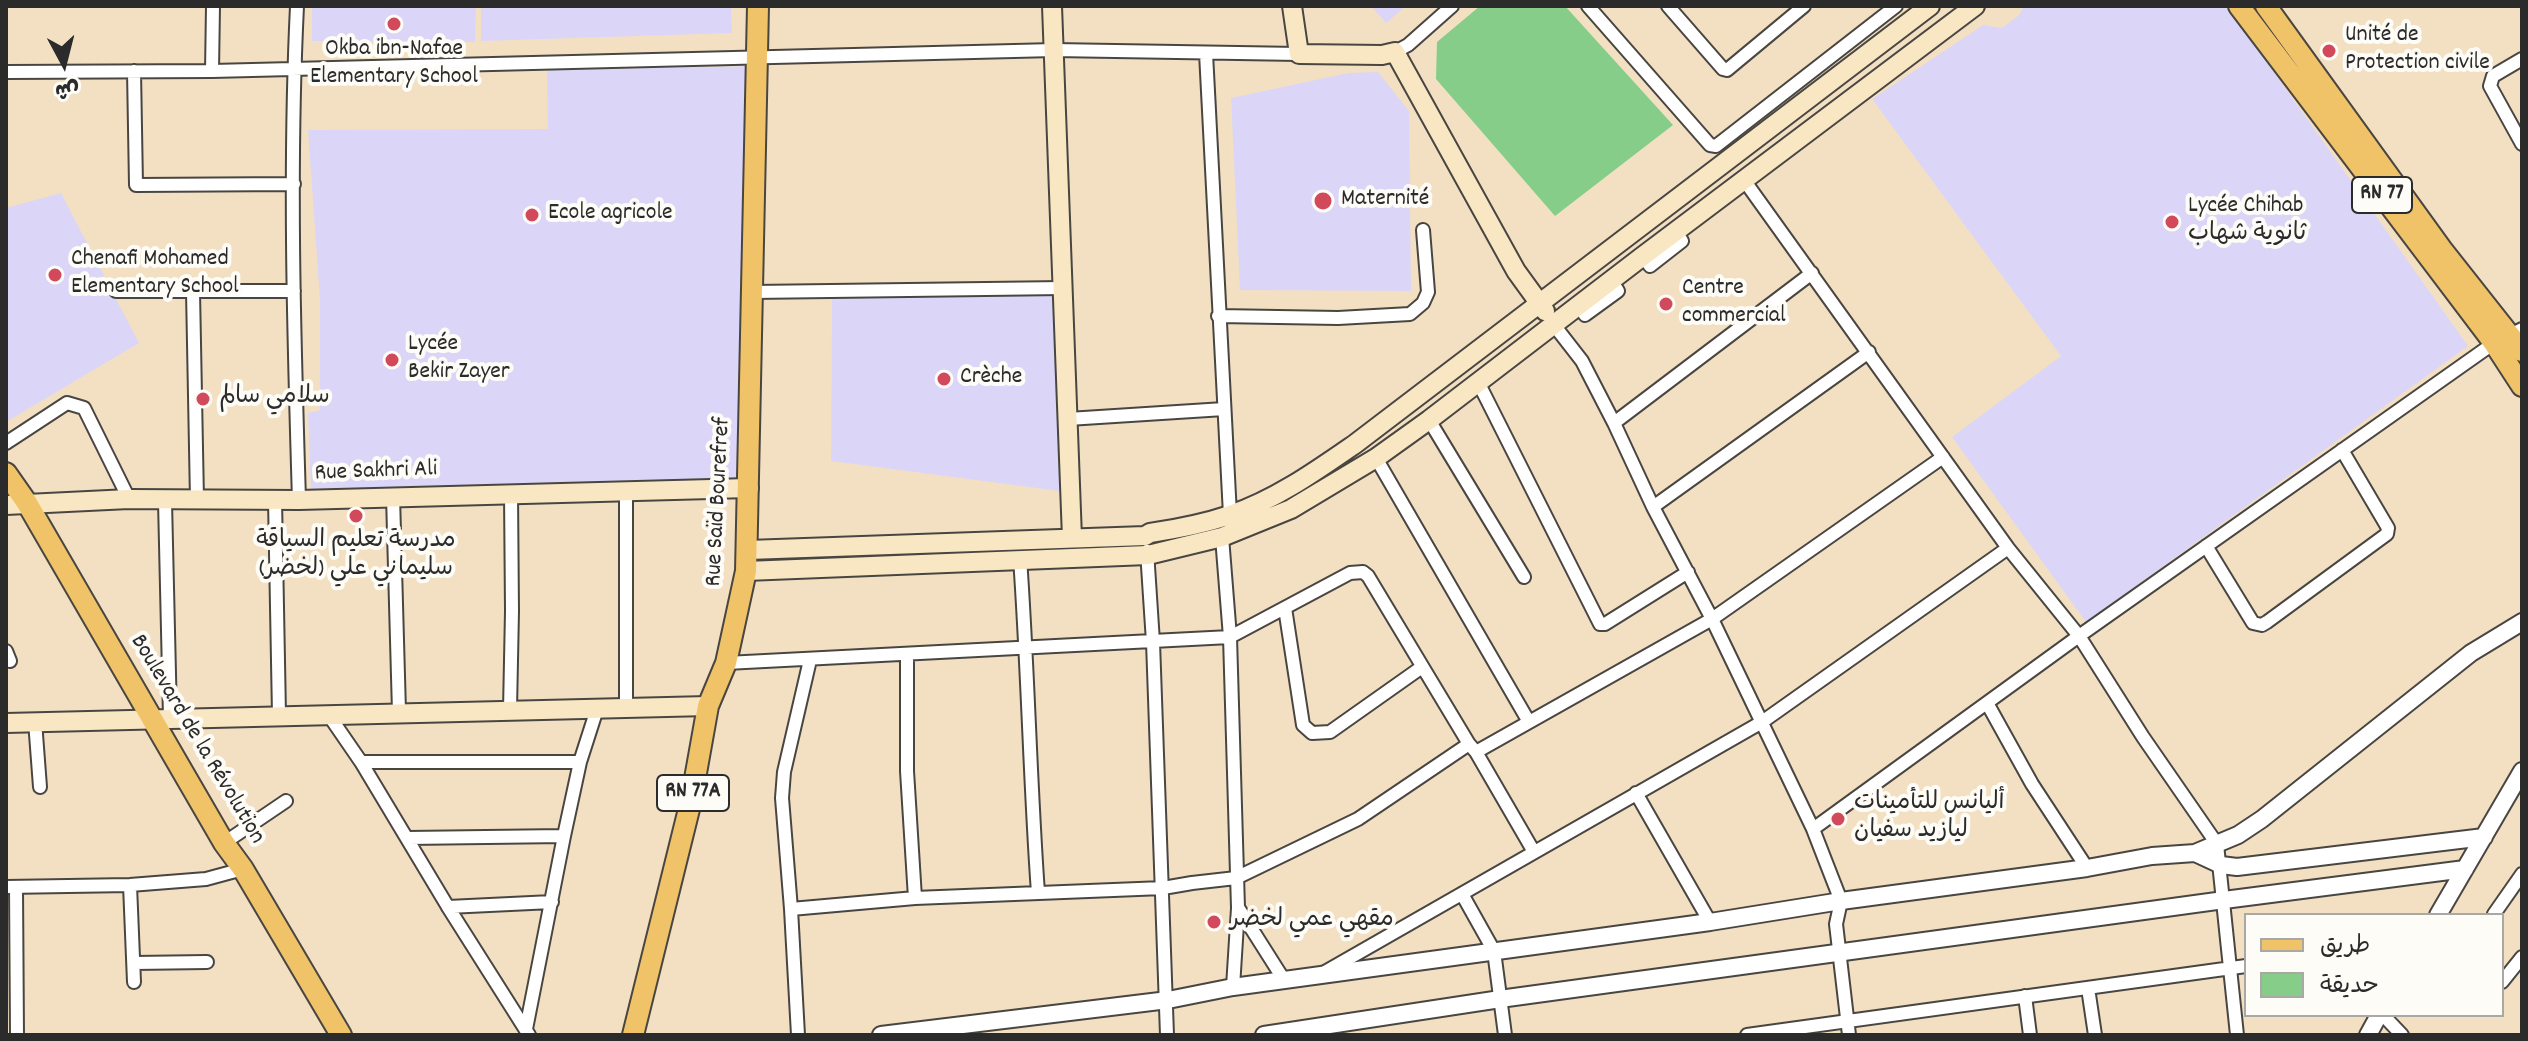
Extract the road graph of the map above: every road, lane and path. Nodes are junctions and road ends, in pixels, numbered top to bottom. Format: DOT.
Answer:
graph roads {
  1 [pos="213,6"];
  2 [pos="297,6"];
  3 [pos="758,6"];
  4 [pos="1052,6"];
  5 [pos="1292,6"];
  6 [pos="1452,6"];
  7 [pos="1588,6"];
  8 [pos="1668,6"];
  9 [pos="1804,6"];
  10 [pos="1896,6"];
  11 [pos="1930,6"];
  12 [pos="1975,6"];
  13 [pos="2239,6"];
  14 [pos="2266,6"];
  15 [pos="1054,50"];
  16 [pos="1395,52"];
  17 [pos="1206,53"];
  18 [pos="1299,54"];
  19 [pos="757,56"];
  20 [pos="2522,59"];
  21 [pos="294,69"];
  22 [pos="134,71"];
  23 [pos="212,71"];
  24 [pos="6,72"];
  25 [pos="2522,144"];
  26 [pos="1744,180"];
  27 [pos="294,184"];
  28 [pos="1423,230"];
  29 [pos="1812,273"];
  30 [pos="1063,288"];
  31 [pos="116,291"];
  32 [pos="193,291"];
  33 [pos="294,291"];
  34 [pos="753,292"];
  35 [pos="1540,304"];
  36 [pos="1218,316"];
  37 [pos="1554,325"];
  38 [pos="2512,340"];
  39 [pos="1869,352"];
  40 [pos="1478,382"];
  41 [pos="2522,386"];
  42 [pos="1224,409"];
  43 [pos="1068,419"];
  44 [pos="1429,420"];
  45 [pos="1614,423"];
  46 [pos="6,443"];
  47 [pos="2342,450"];
  48 [pos="1943,457"];
  49 [pos="1376,458"];
  50 [pos="6,473"];
  51 [pos="749,488"];
  52 [pos="626,490"];
  53 [pos="511,493"];
  54 [pos="393,496"];
  55 [pos="129,499"];
  56 [pos="275,499"];
  57 [pos="197,500"];
  58 [pos="299,500"];
  59 [pos="165,501"];
  60 [pos="27,503"];
  61 [pos="6,505"];
  62 [pos="1653,507"];
  63 [pos="1230,515"];
  64 [pos="1222,537"];
  65 [pos="1072,538"];
  66 [pos="1146,546"];
  67 [pos="2206,546"];
  68 [pos="2008,548"];
  69 [pos="1020,558"];
  70 [pos="747,560"];
  71 [pos="1688,572"];
  72 [pos="1524,577"];
  73 [pos="1285,608"];
  74 [pos="1712,619"];
  75 [pos="2522,622"];
  76 [pos="2079,636"];
  77 [pos="1230,637"];
  78 [pos="1153,642"];
  79 [pos="1027,648"];
  80 [pos="907,655"];
  81 [pos="810,660"];
  82 [pos="726,663"];
  83 [pos="1422,667"];
  84 [pos="1987,703"];
  85 [pos="626,706"];
  86 [pos="708,706"];
  87 [pos="597,709"];
  88 [pos="510,710"];
  89 [pos="399,712"];
  90 [pos="328,714"];
  91 [pos="279,715"];
  92 [pos="161,719"];
  93 [pos="35,721"];
  94 [pos="1529,722"];
  95 [pos="1762,722"];
  96 [pos="6,723"];
  97 [pos="1472,748"];
  98 [pos="361,762"];
  99 [pos="580,762"];
  100 [pos="2522,771"];
  101 [pos="40,787"];
  102 [pos="1636,793"];
  103 [pos="286,801"];
  104 [pos="1813,829"];
  105 [pos="564,836"];
  106 [pos="2484,837"];
  107 [pos="408,838"];
  108 [pos="224,843"];
  109 [pos="2217,844"];
  110 [pos="1534,852"];
  111 [pos="2195,853"];
  112 [pos="2221,865"];
  113 [pos="2087,868"];
  114 [pos="243,869"];
  115 [pos="2465,869"];
  116 [pos="2522,874"];
  117 [pos="1236,878"];
  118 [pos="130,885"];
  119 [pos="11,887"];
  120 [pos="1163,888"];
  121 [pos="1038,893"];
  122 [pos="1462,894"];
  123 [pos="915,898"];
  124 [pos="2224,900"];
  125 [pos="1841,901"];
  126 [pos="552,902"];
  127 [pos="448,907"];
  128 [pos="1238,908"];
  129 [pos="791,909"];
  130 [pos="2439,913"];
  131 [pos="2495,913"];
  132 [pos="1710,922"];
  133 [pos="1494,951"];
  134 [pos="1840,954"];
  135 [pos="2522,957"];
  136 [pos="207,962"];
  137 [pos="134,963"];
  138 [pos="2244,966"];
  139 [pos="2231,968"];
  140 [pos="1320,975"];
  141 [pos="1284,980"];
  142 [pos="2504,980"];
  143 [pos="134,982"];
  144 [pos="1233,987"];
  145 [pos="2088,988"];
  146 [pos="2025,996"];
  147 [pos="1501,999"];
  148 [pos="1168,1000"];
  149 [pos="2380,1017"];
  150 [pos="2383,1017"];
  151 [pos="1847,1021"];
  152 [pos="528,1032"];
  153 [pos="17,1035"];
  154 [pos="341,1035"];
  155 [pos="633,1035"];
  156 [pos="798,1035"];
  157 [pos="881,1035"];
  158 [pos="1167,1035"];
  159 [pos="1264,1035"];
  160 [pos="1505,1035"];
  161 [pos="1747,1035"];
  162 [pos="1849,1035"];
  163 [pos="2030,1035"];
  164 [pos="2095,1035"];
  165 [pos="2237,1035"];
  166 [pos="2368,1035"];
  167 [pos="2402,1035"];
  1 -- 23 [label="street"];
  2 -- 21 [label="street"];
  3 -- 19 [label="main road, Rue Saïd Bourefref / RN 77A"];
  4 -- 15 [label="main road"];
  5 -- 18 [label="main road"];
  6 -- 16 [label="street"];
  7 -- 10 [label="street"];
  8 -- 9 [label="street"];
  11 -- 35 [label="main road"];
  12 -- 26 [label="main road"];
  13 -- 38 [label="main road, RN 77"];
  14 -- 38 [label="main road"];
  15 -- 17 [label="street"];
  15 -- 19 [label="street"];
  15 -- 30 [label="main road"];
  16 -- 18 [label="main road"];
  16 -- 35 [label="main road"];
  17 -- 18 [label="street"];
  17 -- 36 [label="street"];
  19 -- 21 [label="street"];
  19 -- 34 [label="main road, Rue Saïd Bourefref / RN 77A"];
  20 -- 25 [label="street"];
  21 -- 23 [label="street"];
  21 -- 27 [label="street"];
  22 -- 23 [label="street"];
  22 -- 24 [label="street"];
  22 -- 27 [label="street"];
  26 -- 29 [label="street"];
  26 -- 37 [label="main road"];
  27 -- 33 [label="street"];
  28 -- 36 [label="street"];
  29 -- 39 [label="street"];
  29 -- 45 [label="street"];
  30 -- 34 [label="street"];
  30 -- 43 [label="main road"];
  31 -- 32 [label="street"];
  32 -- 33 [label="street"];
  32 -- 57 [label="street"];
  33 -- 58 [label="street"];
  34 -- 51 [label="main road, Rue Saïd Bourefref / RN 77A"];
  35 -- 37 [label="main road"];
  35 -- 63 [label="main road"];
  36 -- 42 [label="street"];
  37 -- 40 [label="main road"];
  37 -- 45 [label="street"];
  38 -- 41 [label="main road, RN 77"];
  38 -- 47 [label="street"];
  39 -- 48 [label="street"];
  39 -- 62 [label="street"];
  40 -- 44 [label="main road"];
  40 -- 71 [label="street"];
  42 -- 43 [label="street"];
  42 -- 63 [label="street"];
  43 -- 65 [label="main road"];
  44 -- 49 [label="main road"];
  44 -- 72 [label="street"];
  45 -- 62 [label="street"];
  46 -- 55 [label="street"];
  47 -- 67 [label="street"];
  47 -- 67 [label="street"];
  48 -- 68 [label="street"];
  48 -- 74 [label="street"];
  49 -- 64 [label="main road"];
  49 -- 94 [label="street"];
  50 -- 60 [label="main road, Boulevard de la Révolution"];
  51 -- 52 [label="main road, Rue Sakhri Ali"];
  51 -- 70 [label="main road, Rue Saïd Bourefref / RN 77A"];
  52 -- 53 [label="main road, Rue Sakhri Ali"];
  52 -- 85 [label="street"];
  53 -- 54 [label="main road, Rue Sakhri Ali"];
  53 -- 88 [label="street"];
  54 -- 58 [label="main road, Rue Sakhri Ali"];
  54 -- 89 [label="street"];
  55 -- 59 [label="main road, Rue Sakhri Ali"];
  55 -- 60 [label="main road, Rue Sakhri Ali"];
  56 -- 57 [label="main road, Rue Sakhri Ali"];
  56 -- 58 [label="main road, Rue Sakhri Ali"];
  56 -- 91 [label="street"];
  57 -- 59 [label="main road, Rue Sakhri Ali"];
  59 -- 92 [label="street"];
  60 -- 61 [label="main road, Rue Sakhri Ali"];
  60 -- 92 [label="main road, Boulevard de la Révolution"];
  62 -- 71 [label="street"];
  63 -- 66 [label="main road"];
  64 -- 66 [label="main road"];
  64 -- 77 [label="street"];
  65 -- 66 [label="main road"];
  65 -- 70 [label="main road"];
  66 -- 69 [label="main road"];
  66 -- 78 [label="street"];
  67 -- 76 [label="street"];
  68 -- 76 [label="street"];
  68 -- 95 [label="street"];
  69 -- 70 [label="main road"];
  69 -- 79 [label="street"];
  70 -- 82 [label="main road, Rue Saïd Bourefref / RN 77A"];
  71 -- 74 [label="street"];
  73 -- 77 [label="street"];
  73 -- 83 [label="street"];
  73 -- 83 [label="street"];
  74 -- 94 [label="street"];
  74 -- 95 [label="street"];
  75 -- 109 [label="street"];
  76 -- 84 [label="street"];
  76 -- 109 [label="street"];
  77 -- 78 [label="street"];
  77 -- 117 [label="street"];
  78 -- 79 [label="street"];
  78 -- 120 [label="street"];
  79 -- 80 [label="street"];
  79 -- 121 [label="street"];
  80 -- 81 [label="street"];
  80 -- 123 [label="street"];
  81 -- 82 [label="street"];
  81 -- 129 [label="street"];
  82 -- 86 [label="main road, Rue Saïd Bourefref / RN 77A"];
  83 -- 97 [label="street"];
  84 -- 104 [label="street"];
  84 -- 113 [label="street"];
  85 -- 86 [label="main road"];
  85 -- 87 [label="main road"];
  86 -- 155 [label="main road, Rue Saïd Bourefref / RN 77A"];
  87 -- 88 [label="main road"];
  87 -- 99 [label="street"];
  88 -- 89 [label="main road"];
  89 -- 90 [label="main road"];
  90 -- 91 [label="main road"];
  90 -- 98 [label="street"];
  91 -- 92 [label="main road"];
  92 -- 93 [label="main road"];
  92 -- 108 [label="main road, Boulevard de la Révolution"];
  93 -- 96 [label="main road"];
  93 -- 101 [label="street"];
  94 -- 97 [label="street"];
  95 -- 102 [label="street"];
  95 -- 104 [label="street"];
  97 -- 110 [label="street"];
  97 -- 117 [label="street"];
  98 -- 99 [label="street"];
  98 -- 107 [label="street"];
  99 -- 105 [label="street"];
  100 -- 106 [label="street"];
  102 -- 110 [label="street"];
  102 -- 132 [label="street"];
  103 -- 108 [label="street"];
  104 -- 125 [label="street"];
  105 -- 107 [label="street"];
  105 -- 126 [label="street"];
  106 -- 112 [label="street"];
  106 -- 115 [label="street"];
  107 -- 127 [label="street"];
  108 -- 114 [label="main road, Boulevard de la Révolution"];
  109 -- 111 [label="street"];
  109 -- 112 [label="street"];
  110 -- 122 [label="street"];
  111 -- 112 [label="street"];
  111 -- 113 [label="street"];
  112 -- 124 [label="street"];
  113 -- 125 [label="street"];
  114 -- 118 [label="street"];
  114 -- 154 [label="main road, Boulevard de la Révolution"];
  115 -- 124 [label="street"];
  115 -- 130 [label="street"];
  116 -- 131 [label="street"];
  117 -- 120 [label="street"];
  117 -- 128 [label="street"];
  118 -- 119 [label="street"];
  118 -- 137 [label="street"];
  119 -- 153 [label="street"];
  120 -- 121 [label="street"];
  120 -- 148 [label="street"];
  121 -- 123 [label="street"];
  122 -- 133 [label="street"];
  122 -- 140 [label="street"];
  123 -- 129 [label="street"];
  124 -- 134 [label="street"];
  124 -- 139 [label="street"];
  125 -- 132 [label="street"];
  125 -- 134 [label="street"];
  126 -- 127 [label="street"];
  126 -- 152 [label="street"];
  127 -- 152 [label="street"];
  128 -- 141 [label="street"];
  128 -- 144 [label="street"];
  129 -- 156 [label="street"];
  132 -- 133 [label="street"];
  133 -- 140 [label="street"];
  133 -- 147 [label="street"];
  134 -- 147 [label="street"];
  134 -- 151 [label="street"];
  135 -- 142 [label="street"];
  136 -- 137 [label="street"];
  137 -- 143 [label="street"];
  138 -- 139 [label="street"];
  139 -- 145 [label="street"];
  139 -- 165 [label="street"];
  140 -- 141 [label="street"];
  141 -- 144 [label="street"];
  144 -- 148 [label="street"];
  145 -- 146 [label="street"];
  145 -- 164 [label="street"];
  146 -- 151 [label="street"];
  146 -- 163 [label="street"];
  147 -- 159 [label="street"];
  147 -- 160 [label="street"];
  148 -- 157 [label="street"];
  148 -- 158 [label="street"];
  149 -- 166 [label="street"];
  150 -- 167 [label="street"];
  151 -- 161 [label="street"];
  151 -- 162 [label="street"];
}
